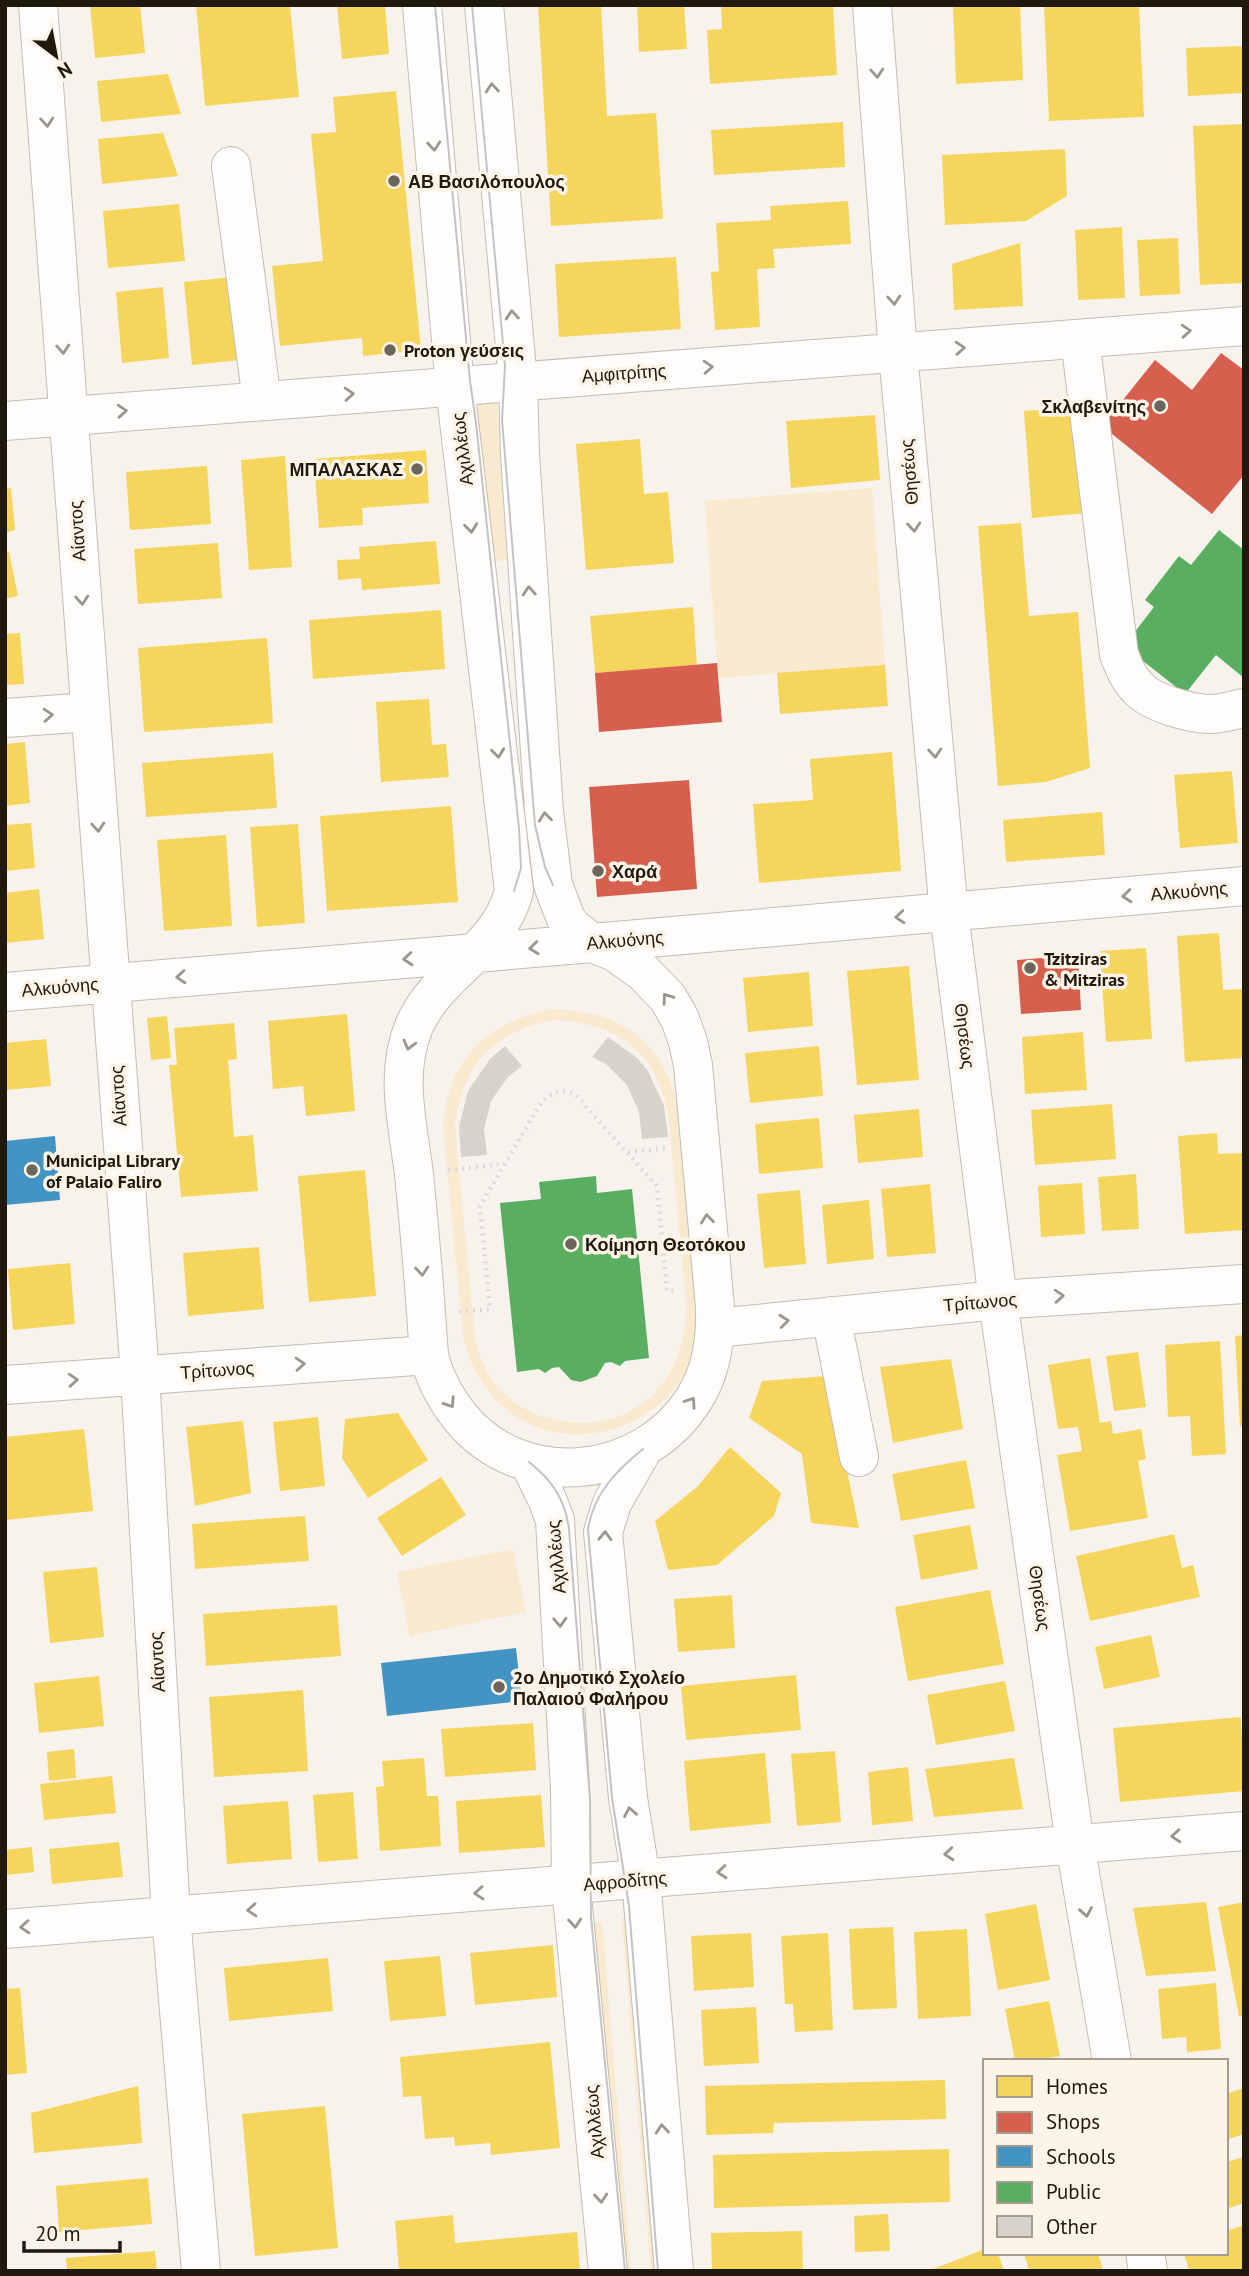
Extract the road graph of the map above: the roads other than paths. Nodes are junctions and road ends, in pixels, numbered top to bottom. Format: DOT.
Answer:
graph roads {
  1 [pos="38,5"];
  2 [pos="422,5"];
  3 [pos="484,5"];
  4 [pos="872,5"];
  5 [pos="231,166"];
  6 [pos="1244,326"];
  7 [pos="1080,339"];
  8 [pos="898,353"];
  9 [pos="518,381"];
  10 [pos="455,387"];
  11 [pos="262,401"];
  12 [pos="70,414"];
  13 [pos="5,421"];
  14 [pos="1244,708"];
  15 [pos="90,712"];
  16 [pos="5,718"];
  17 [pos="1244,886"];
  18 [pos="949,913"];
  19 [pos="592,943"];
  20 [pos="476,953"];
  21 [pos="110,983"];
  22 [pos="5,992"];
  23 [pos="1244,1284"];
  24 [pos="998,1300"];
  25 [pos="831,1316"];
  26 [pos="716,1328"];
  27 [pos="429,1355"];
  28 [pos="140,1375"];
  29 [pos="5,1385"];
  30 [pos="643,1449"];
  31 [pos="859,1457"];
  32 [pos="528,1462"];
  33 [pos="1244,1831"];
  34 [pos="1075,1844"];
  35 [pos="641,1879"];
  36 [pos="571,1885"];
  37 [pos="172,1916"];
  38 [pos="5,1929"];
  39 [pos="1112,2059"];
  40 [pos="201,2271"];
  41 [pos="608,2271"];
  42 [pos="674,2271"];
  1 -- 12 [label="street, Αίαντος, one-way"];
  2 -- 10 [label="street, Αχιλλέως, one-way"];
  9 -- 3 [label="street, one-way"];
  4 -- 8 [label="street, Θησέως, one-way"];
  5 -- 11 [label="street"];
  7 -- 6 [label="street, Αμφιτρίτης, one-way"];
  8 -- 7 [label="street, Αμφιτρίτης, one-way"];
  7 -- 14 [label="street"];
  9 -- 8 [label="street, Αμφιτρίτης, one-way"];
  8 -- 18 [label="street, Θησέως, one-way"];
  9 -- 10 [label="street, Αμφιτρίτης"];
  19 -- 9 [label="street, one-way"];
  11 -- 10 [label="street, Αμφιτρίτης, one-way"];
  10 -- 20 [label="street, Αχιλλέως, one-way"];
  12 -- 11 [label="street, Αμφιτρίτης, one-way"];
  12 -- 13 [label="street, Αμφιτρίτης"];
  12 -- 15 [label="street, Αίαντος, one-way"];
  16 -- 15 [label="street, one-way"];
  15 -- 21 [label="street, Αίαντος, one-way"];
  17 -- 18 [label="street, Αλκυόνης, one-way"];
  18 -- 19 [label="street, Αλκυόνης, one-way"];
  18 -- 24 [label="street, Θησέως"];
  19 -- 20 [label="street, Αλκυόνης, one-way"];
  26 -- 19 [label="street, one-way"];
  20 -- 21 [label="street, Αλκυόνης, one-way"];
  20 -- 27 [label="street, one-way"];
  21 -- 22 [label="street, Αλκυόνης"];
  21 -- 28 [label="street, Αίαντος"];
  24 -- 23 [label="street, Τρίτωνος, one-way"];
  24 -- 25 [label="street, Τρίτωνος"];
  24 -- 34 [label="street, Θησέως"];
  26 -- 25 [label="street, Τρίτωνος, one-way"];
  25 -- 31 [label="street"];
  30 -- 26 [label="street, one-way"];
  28 -- 27 [label="street, Τρίτωνος, one-way"];
  27 -- 32 [label="street, one-way"];
  29 -- 28 [label="street, Τρίτωνος, one-way"];
  28 -- 37 [label="street, Αίαντος"];
  30 -- 32 [label="street"];
  35 -- 30 [label="street, one-way"];
  32 -- 36 [label="street, Αχιλλέως, one-way"];
  33 -- 34 [label="street, Αφροδίτης, one-way"];
  34 -- 35 [label="street, Αφροδίτης, one-way"];
  34 -- 39 [label="street, Θησέως, one-way"];
  35 -- 36 [label="street, Αφροδίτης"];
  42 -- 35 [label="street, one-way"];
  36 -- 37 [label="street, Αφροδίτης, one-way"];
  36 -- 41 [label="street, Αχιλλέως, one-way"];
  37 -- 38 [label="street, Αφροδίτης, one-way"];
  37 -- 40 [label="street, Αίαντος"];
}
